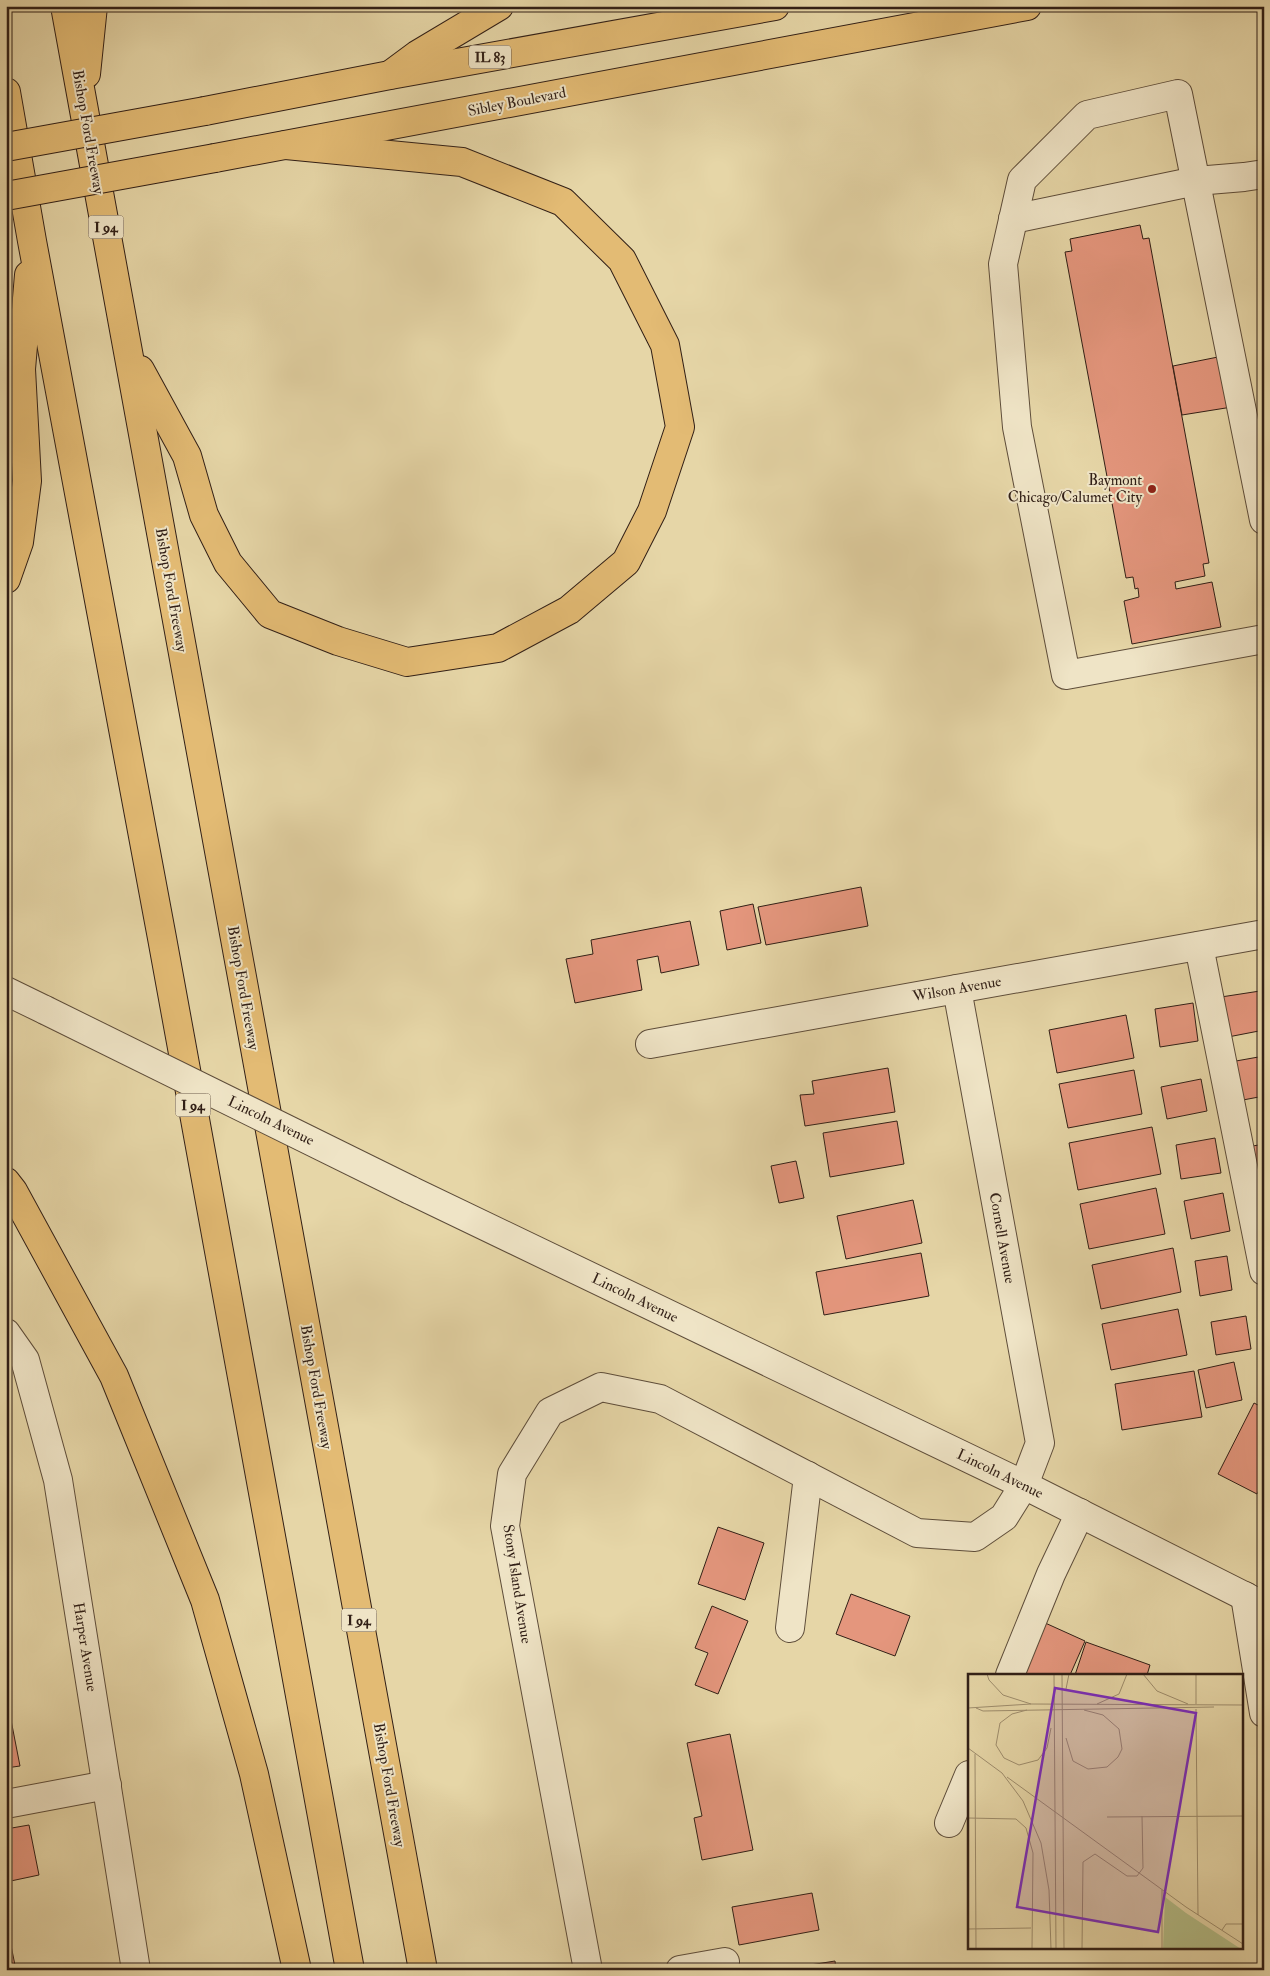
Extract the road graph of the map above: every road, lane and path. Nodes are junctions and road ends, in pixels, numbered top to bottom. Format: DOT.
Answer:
graph roads {
  1 [pos="65,6"];
  2 [pos="93,6"];
  3 [pos="500,6"];
  4 [pos="775,6"];
  5 [pos="1027,6"];
  6 [pos="390,76"];
  7 [pos="6,92"];
  8 [pos="83,105"];
  9 [pos="286,145"];
  10 [pos="6,147"];
  11 [pos="1264,174"];
  12 [pos="1196,181"];
  13 [pos="6,196"];
  14 [pos="1013,219"];
  15 [pos="32,241"];
  16 [pos="128,349"];
  17 [pos="1264,520"];
  18 [pos="6,579"];
  19 [pos="1264,639"];
  20 [pos="1264,934"];
  21 [pos="1199,946"];
  22 [pos="957,989"];
  23 [pos="6,991"];
  24 [pos="650,1044"];
  25 [pos="6,1182"];
  26 [pos="1264,1272"];
  27 [pos="6,1333"];
  28 [pos="808,1476"];
  29 [pos="1024,1485"];
  30 [pos="1080,1513"];
  31 [pos="1254,1601"];
  32 [pos="790,1628"];
  33 [pos="1010,1674"];
  34 [pos="1264,1713"];
  35 [pos="968,1777"];
  36 [pos="107,1785"];
  37 [pos="6,1804"];
  38 [pos="949,1823"];
  39 [pos="725,1962"];
  40 [pos="136,1970"];
  41 [pos="297,1970"];
  42 [pos="350,1970"];
  43 [pos="424,1970"];
  44 [pos="588,1970"];
  45 [pos="680,1970"];
  1 -- 8 [label="main road, Bishop Ford Freeway / I 94"];
  2 -- 8 [label="main road"];
  3 -- 6 [label="main road"];
  4 -- 6 [label="main road, IL 83"];
  5 -- 9 [label="main road, Sibley Boulevard"];
  6 -- 10 [label="main road, IL 83, bridge"];
  7 -- 15 [label="main road, I 94"];
  8 -- 16 [label="main road, Bishop Ford Freeway / I 94"];
  9 -- 13 [label="main road, Sibley Boulevard, bridge"];
  9 -- 16 [label="main road"];
  11 -- 12 [label="street"];
  12 -- 14 [label="street"];
  12 -- 14 [label="street"];
  12 -- 17 [label="street"];
  14 -- 19 [label="street"];
  15 -- 18 [label="main road"];
  15 -- 42 [label="main road, I 94"];
  16 -- 43 [label="main road, Bishop Ford Freeway / I 94"];
  20 -- 21 [label="street, Wilson Avenue"];
  21 -- 22 [label="street, Wilson Avenue"];
  21 -- 26 [label="street"];
  22 -- 24 [label="street, Wilson Avenue"];
  22 -- 29 [label="street, Cornell Avenue"];
  23 -- 29 [label="street, Lincoln Avenue, bridge"];
  25 -- 41 [label="main road"];
  27 -- 36 [label="street, Harper Avenue"];
  28 -- 29 [label="street, Stony Island Avenue"];
  28 -- 32 [label="street"];
  28 -- 44 [label="street, Stony Island Avenue"];
  29 -- 30 [label="street, Lincoln Avenue"];
  30 -- 31 [label="street, Lincoln Avenue"];
  30 -- 33 [label="street"];
  31 -- 34 [label="street"];
  35 -- 38 [label="street"];
  36 -- 37 [label="street"];
  36 -- 40 [label="street, Harper Avenue"];
  39 -- 45 [label="street"];
}
